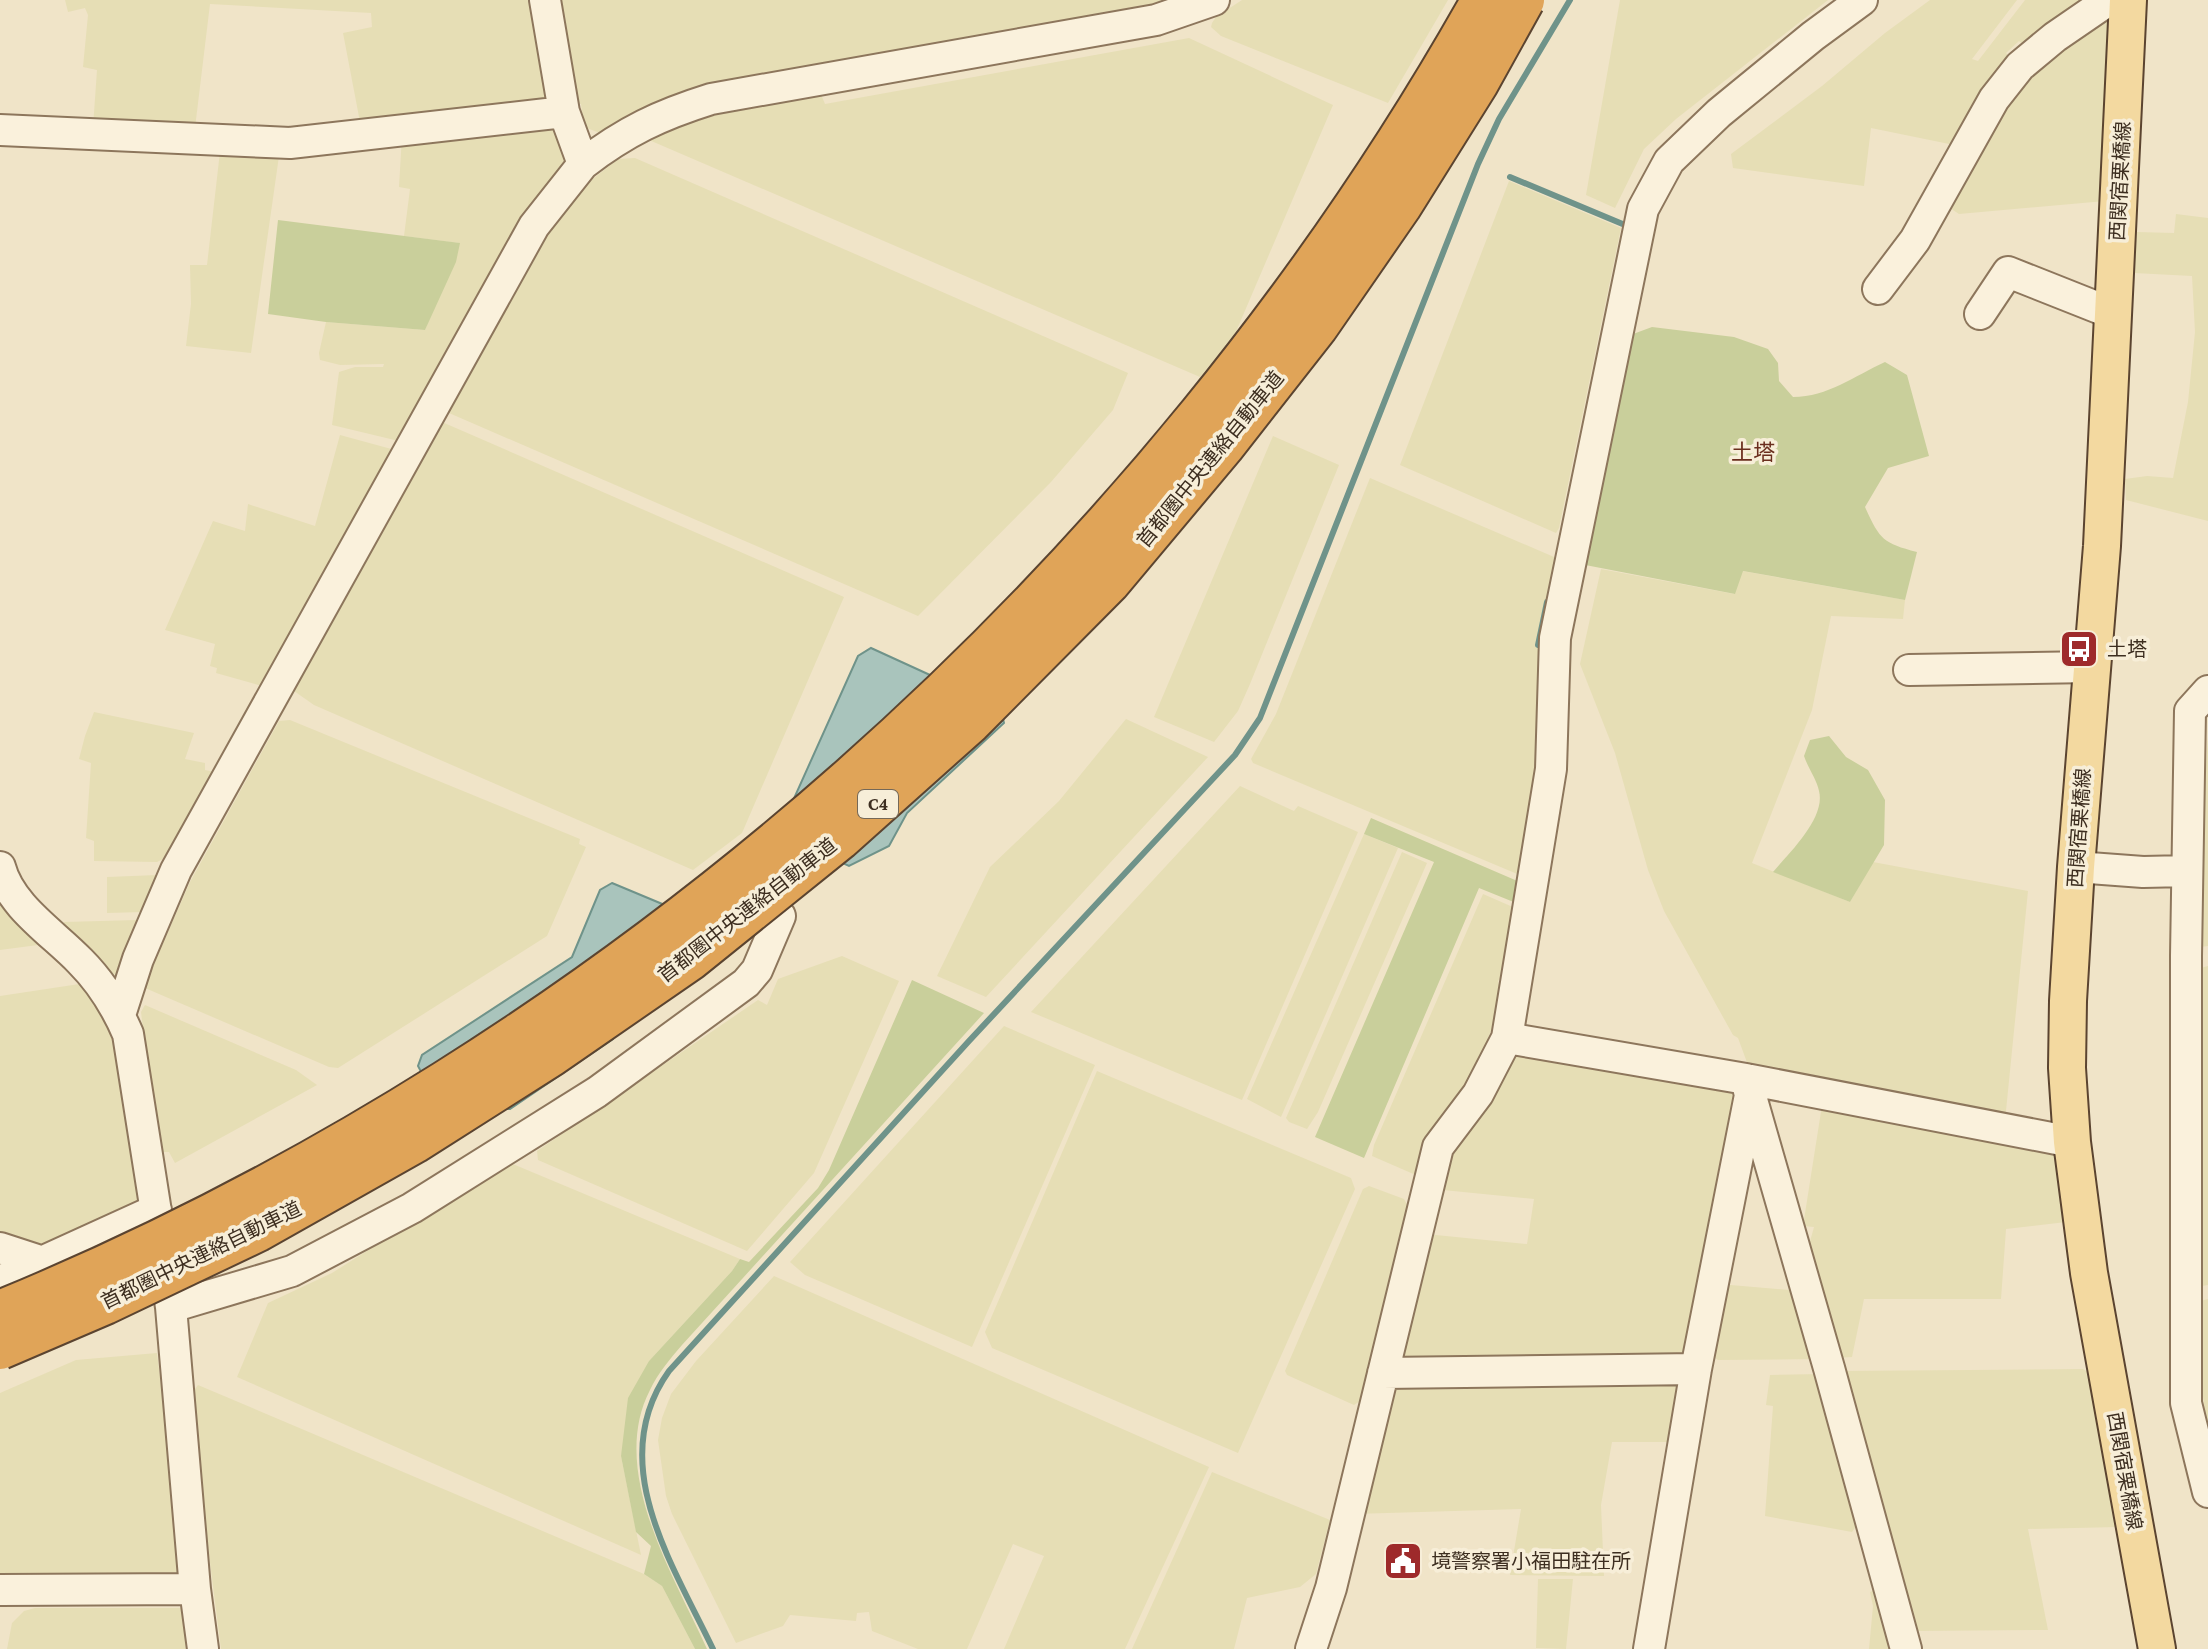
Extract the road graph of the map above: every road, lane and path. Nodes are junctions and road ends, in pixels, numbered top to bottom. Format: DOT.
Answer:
graph roads {
  1 [pos="545,0"];
  2 [pos="1214,0"];
  3 [pos="1483,0"];
  4 [pos="1523,0"];
  5 [pos="1862,0"];
  6 [pos="2109,0"];
  7 [pos="2128,0"];
  8 [pos="564,112"];
  9 [pos="0,130"];
  10 [pos="583,164"];
  11 [pos="1878,289"];
  12 [pos="1980,314"];
  13 [pos="2114,314"];
  14 [pos="2092,667"];
  15 [pos="1909,670"];
  16 [pos="2208,691"];
  17 [pos="0,867"];
  18 [pos="2076,867"];
  19 [pos="2187,871"];
  20 [pos="780,916"];
  21 [pos="120,1015"];
  22 [pos="1507,1038"];
  23 [pos="1748,1087"];
  24 [pos="2072,1142"];
  25 [pos="156,1210"];
  26 [pos="0,1248"];
  27 [pos="43,1262"];
  28 [pos="0,1281"];
  29 [pos="171,1307"];
  30 [pos="0,1312"];
  31 [pos="0,1348"];
  32 [pos="1696,1369"];
  33 [pos="1383,1373"];
  34 [pos="2208,1492"];
  35 [pos="195,1589"];
  36 [pos="0,1590"];
  37 [pos="203,1649"];
  38 [pos="1311,1649"];
  39 [pos="1649,1649"];
  40 [pos="1906,1649"];
  41 [pos="2157,1649"];
  1 -- 8 [label="street"];
  2 -- 10 [label="street"];
  3 -- 30 [label="highway, 首都圏中央連絡自動車道 / C4, bridge"];
  4 -- 31 [label="highway, 首都圏中央連絡自動車道 / C4, bridge"];
  5 -- 22 [label="street"];
  6 -- 11 [label="street"];
  7 -- 13 [label="main road, 西関宿栗橋線"];
  8 -- 9 [label="street"];
  8 -- 10 [label="street"];
  10 -- 21 [label="street"];
  12 -- 13 [label="street"];
  13 -- 14 [label="main road, 西関宿栗橋線"];
  14 -- 15 [label="street"];
  14 -- 18 [label="main road, 西関宿栗橋線"];
  16 -- 19 [label="street"];
  17 -- 21 [label="street"];
  18 -- 19 [label="street"];
  18 -- 24 [label="main road, 西関宿栗橋線"];
  19 -- 34 [label="street"];
  20 -- 29 [label="street"];
  21 -- 25 [label="street"];
  22 -- 23 [label="street"];
  22 -- 33 [label="street"];
  23 -- 24 [label="street"];
  23 -- 32 [label="street"];
  23 -- 40 [label="street"];
  24 -- 41 [label="main road, 西関宿栗橋線"];
  25 -- 27 [label="street"];
  25 -- 29 [label="street"];
  26 -- 27 [label="street"];
  27 -- 28 [label="street"];
  29 -- 35 [label="street"];
  32 -- 33 [label="street"];
  32 -- 39 [label="street"];
  33 -- 38 [label="street"];
  35 -- 36 [label="street"];
  35 -- 37 [label="street"];
}
